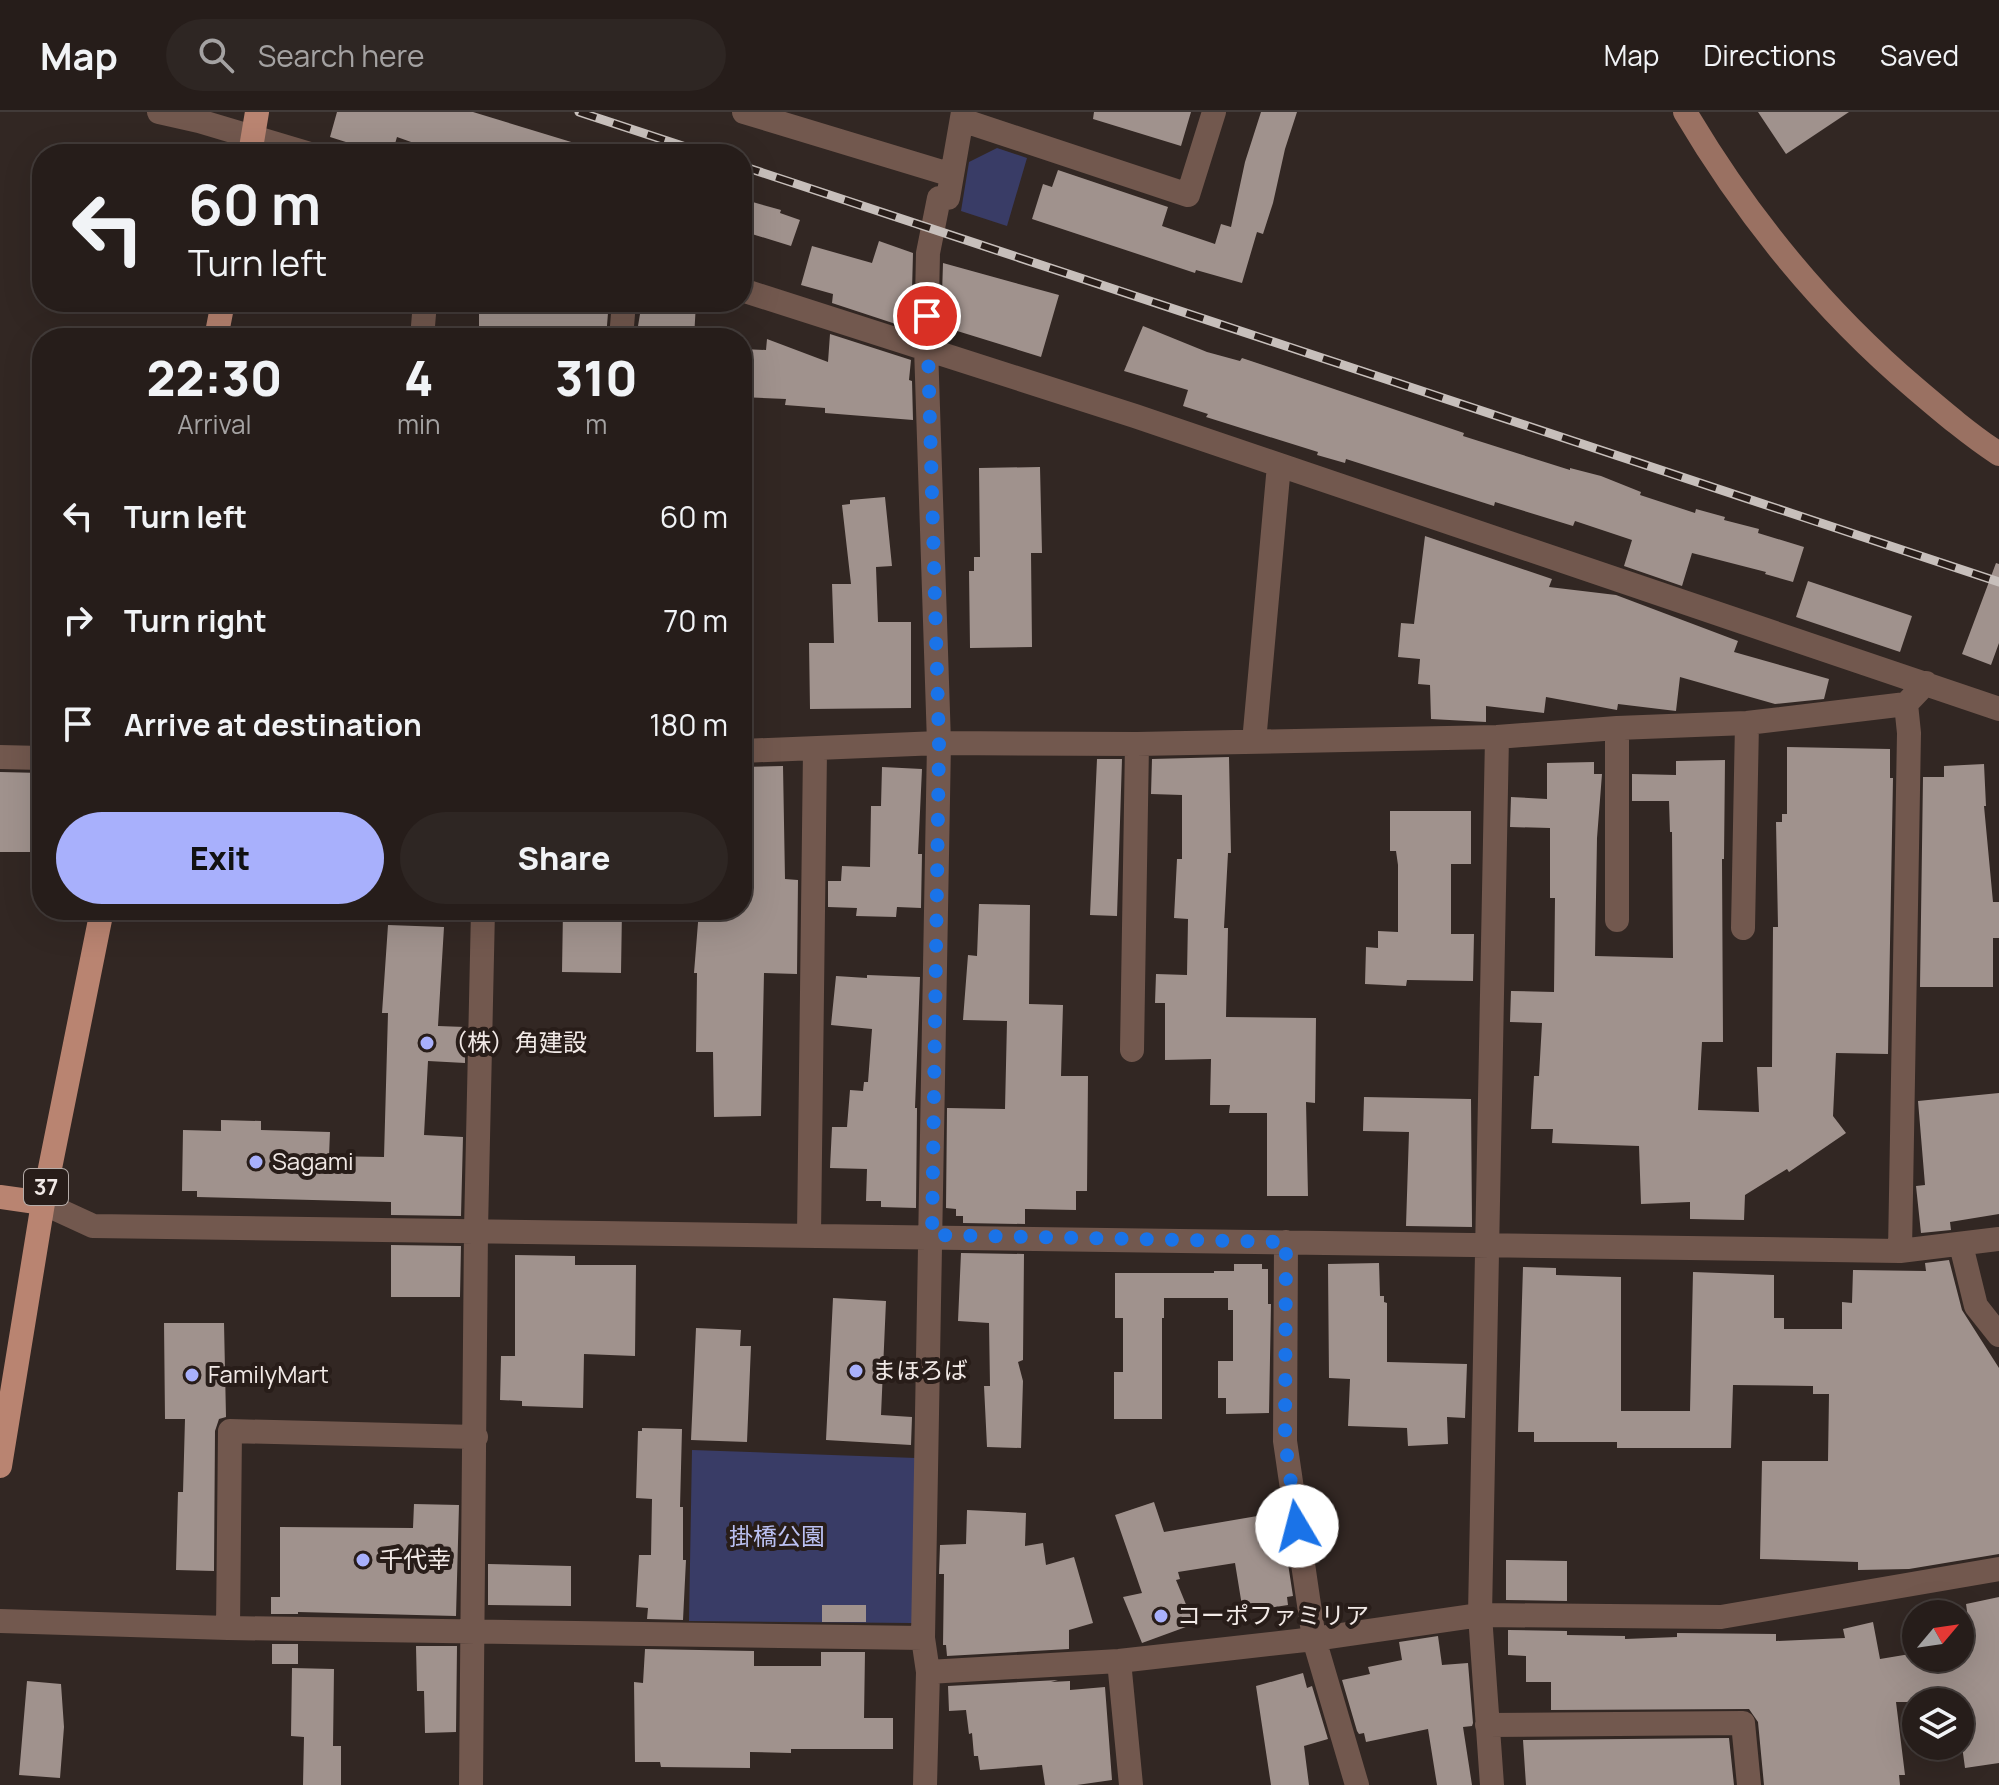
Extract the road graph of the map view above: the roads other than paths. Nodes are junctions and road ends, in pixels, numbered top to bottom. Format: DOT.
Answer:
graph roads {
  1 [pos="159,112"];
  2 [pos="257,112"];
  3 [pos="744,112"];
  4 [pos="1214,112"];
  5 [pos="1685,112"];
  6 [pos="962,116"];
  7 [pos="252,144"];
  8 [pos="276,144"];
  9 [pos="952,175"];
  10 [pos="752,293"];
  11 [pos="926,347"];
  12 [pos="1999,454"];
  13 [pos="1279,465"];
  14 [pos="1926,683"];
  15 [pos="1906,704"];
  16 [pos="1999,709"];
  17 [pos="1747,723"];
  18 [pos="1617,728"];
  19 [pos="1497,737"];
  20 [pos="1254,742"];
  21 [pos="939,743"];
  22 [pos="1137,744"];
  23 [pos="815,750"];
  24 [pos="752,751"];
  25 [pos="0,757"];
  26 [pos="32,758"];
  27 [pos="100,920"];
  28 [pos="483,920"];
  29 [pos="1617,920"];
  30 [pos="1743,928"];
  31 [pos="1132,1050"];
  32 [pos="0,1197"];
  33 [pos="43,1203"];
  34 [pos="476,1230"];
  35 [pos="809,1235"];
  36 [pos="932,1235"];
  37 [pos="1999,1239"];
  38 [pos="1286,1242"];
  39 [pos="1961,1245"];
  40 [pos="1487,1247"];
  41 [pos="1900,1251"];
  42 [pos="1999,1335"];
  43 [pos="476,1437"];
  44 [pos="0,1466"];
  45 [pos="1999,1569"];
  46 [pos="1480,1615"];
  47 [pos="0,1621"];
  48 [pos="228,1628"];
  49 [pos="474,1630"];
  50 [pos="923,1638"];
  51 [pos="1314,1639"];
  52 [pos="1119,1661"];
  53 [pos="928,1672"];
  54 [pos="1487,1725"];
  55 [pos="471,1785"];
  56 [pos="925,1785"];
  57 [pos="1131,1785"];
  58 [pos="1357,1785"];
  59 [pos="1492,1785"];
  60 [pos="1749,1785"];
  1 -- 8 [label="street"];
  2 -- 7 [label="main road, bridge"];
  3 -- 9 [label="street"];
  4 -- 6 [label="street"];
  5 -- 12 [label="street"];
  6 -- 9 [label="street"];
  9 -- 11 [label="street"];
  10 -- 11 [label="street"];
  11 -- 13 [label="street"];
  11 -- 21 [label="street"];
  13 -- 14 [label="street"];
  13 -- 20 [label="street"];
  14 -- 15 [label="street"];
  14 -- 16 [label="street"];
  15 -- 17 [label="street"];
  15 -- 41 [label="street"];
  17 -- 18 [label="street"];
  17 -- 30 [label="street"];
  18 -- 19 [label="street"];
  18 -- 29 [label="street"];
  19 -- 20 [label="street"];
  19 -- 40 [label="street"];
  20 -- 22 [label="street"];
  21 -- 22 [label="street"];
  21 -- 23 [label="street"];
  21 -- 36 [label="street"];
  22 -- 31 [label="street"];
  23 -- 24 [label="street"];
  23 -- 35 [label="street"];
  25 -- 26 [label="street"];
  27 -- 33 [label="main road, 37"];
  28 -- 34 [label="street"];
  32 -- 33 [label="main road"];
  33 -- 34 [label="street"];
  33 -- 44 [label="main road, 37"];
  34 -- 35 [label="street"];
  34 -- 43 [label="street"];
  35 -- 36 [label="street"];
  36 -- 38 [label="street"];
  36 -- 50 [label="street"];
  37 -- 39 [label="street"];
  38 -- 40 [label="street"];
  38 -- 51 [label="street"];
  39 -- 41 [label="street"];
  39 -- 42 [label="street"];
  40 -- 41 [label="street"];
  40 -- 46 [label="street"];
  43 -- 48 [label="street"];
  43 -- 49 [label="street"];
  45 -- 46 [label="street"];
  46 -- 51 [label="street"];
  46 -- 54 [label="street"];
  47 -- 48 [label="street"];
  48 -- 49 [label="street"];
  49 -- 50 [label="street"];
  49 -- 55 [label="street"];
  50 -- 53 [label="street"];
  51 -- 52 [label="street"];
  51 -- 58 [label="street"];
  52 -- 53 [label="street"];
  52 -- 57 [label="street"];
  53 -- 56 [label="street"];
  54 -- 59 [label="street"];
  54 -- 60 [label="street"];
}
